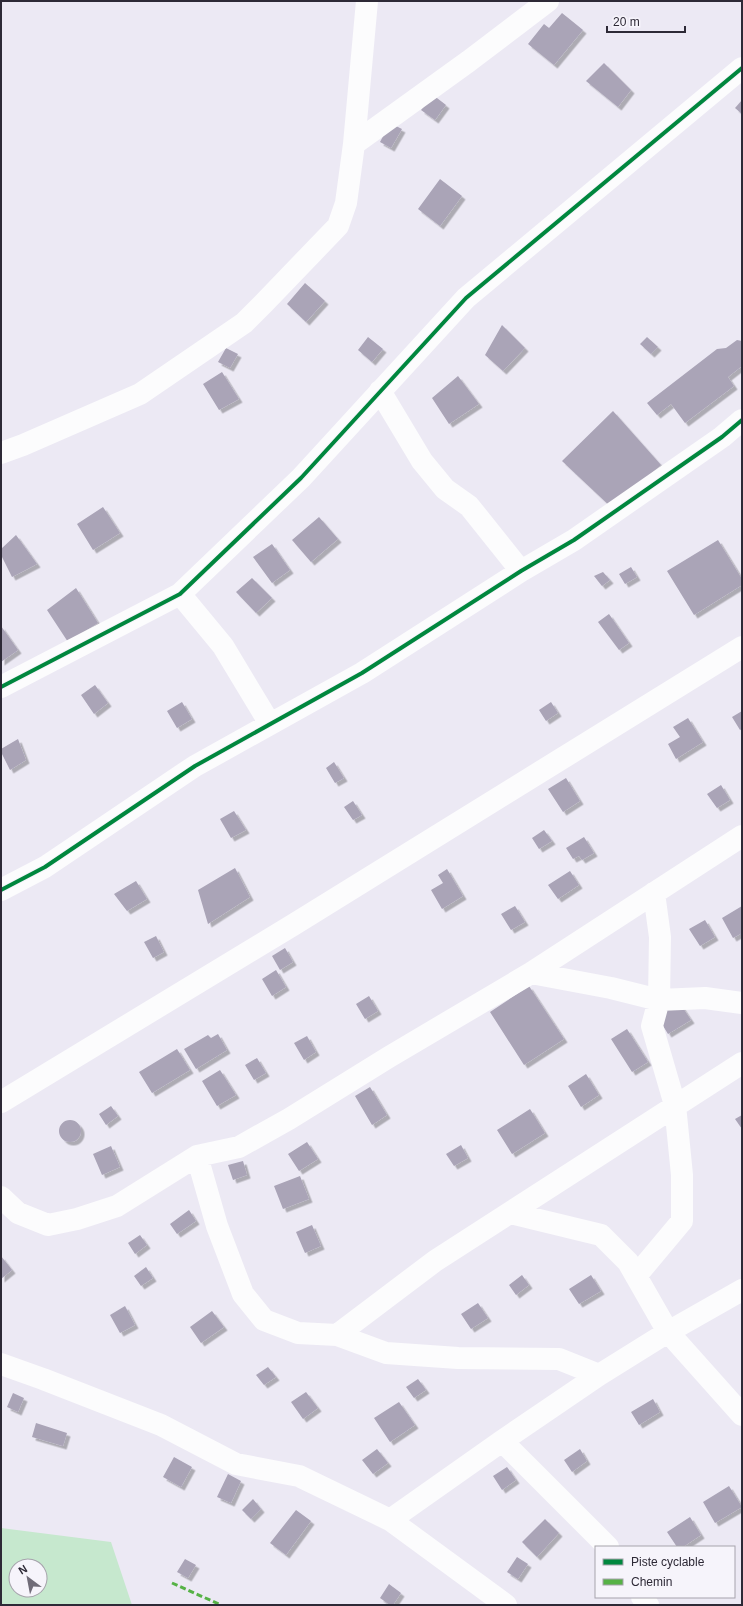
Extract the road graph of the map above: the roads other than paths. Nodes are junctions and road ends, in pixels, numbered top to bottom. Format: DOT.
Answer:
graph roads {
  1 [pos="367,1"];
  2 [pos="548,1"];
  3 [pos="742,68"];
  4 [pos="354,144"];
  5 [pos="380,392"];
  6 [pos="742,420"];
  7 [pos="1,453"];
  8 [pos="521,571"];
  9 [pos="180,594"];
  10 [pos="742,647"];
  11 [pos="1,687"];
  12 [pos="270,724"];
  13 [pos="742,836"];
  14 [pos="1,890"];
  15 [pos="654,893"];
  16 [pos="531,973"];
  17 [pos="659,1000"];
  18 [pos="742,1003"];
  19 [pos="742,1063"];
  20 [pos="1,1102"];
  21 [pos="676,1105"];
  22 [pos="197,1156"];
  23 [pos="1,1197"];
  24 [pos="510,1213"];
  25 [pos="636,1276"];
  26 [pos="742,1290"];
  27 [pos="668,1332"];
  28 [pos="337,1335"];
  29 [pos="1,1364"];
  30 [pos="599,1375"];
  31 [pos="742,1415"];
  32 [pos="502,1440"];
  33 [pos="390,1520"];
  34 [pos="607,1546"];
  35 [pos="506,1605"];
  1 -- 4 [label="street"];
  2 -- 4 [label="street"];
  3 -- 5 [label="street"];
  4 -- 7 [label="street"];
  5 -- 8 [label="street"];
  5 -- 9 [label="street"];
  6 -- 8 [label="street"];
  8 -- 12 [label="street"];
  9 -- 11 [label="street"];
  9 -- 12 [label="street"];
  10 -- 20 [label="street"];
  12 -- 14 [label="street"];
  13 -- 15 [label="street"];
  15 -- 16 [label="street"];
  15 -- 17 [label="street"];
  16 -- 17 [label="street"];
  16 -- 22 [label="street"];
  17 -- 18 [label="street"];
  17 -- 21 [label="street"];
  19 -- 21 [label="street"];
  21 -- 24 [label="street"];
  21 -- 25 [label="street"];
  22 -- 23 [label="street"];
  22 -- 28 [label="street"];
  24 -- 25 [label="street"];
  24 -- 28 [label="street"];
  25 -- 27 [label="street"];
  26 -- 27 [label="street"];
  27 -- 30 [label="street"];
  27 -- 31 [label="street"];
  28 -- 30 [label="street"];
  29 -- 33 [label="street"];
  30 -- 32 [label="street"];
  32 -- 33 [label="street"];
  32 -- 34 [label="street"];
  33 -- 35 [label="street"];
}
